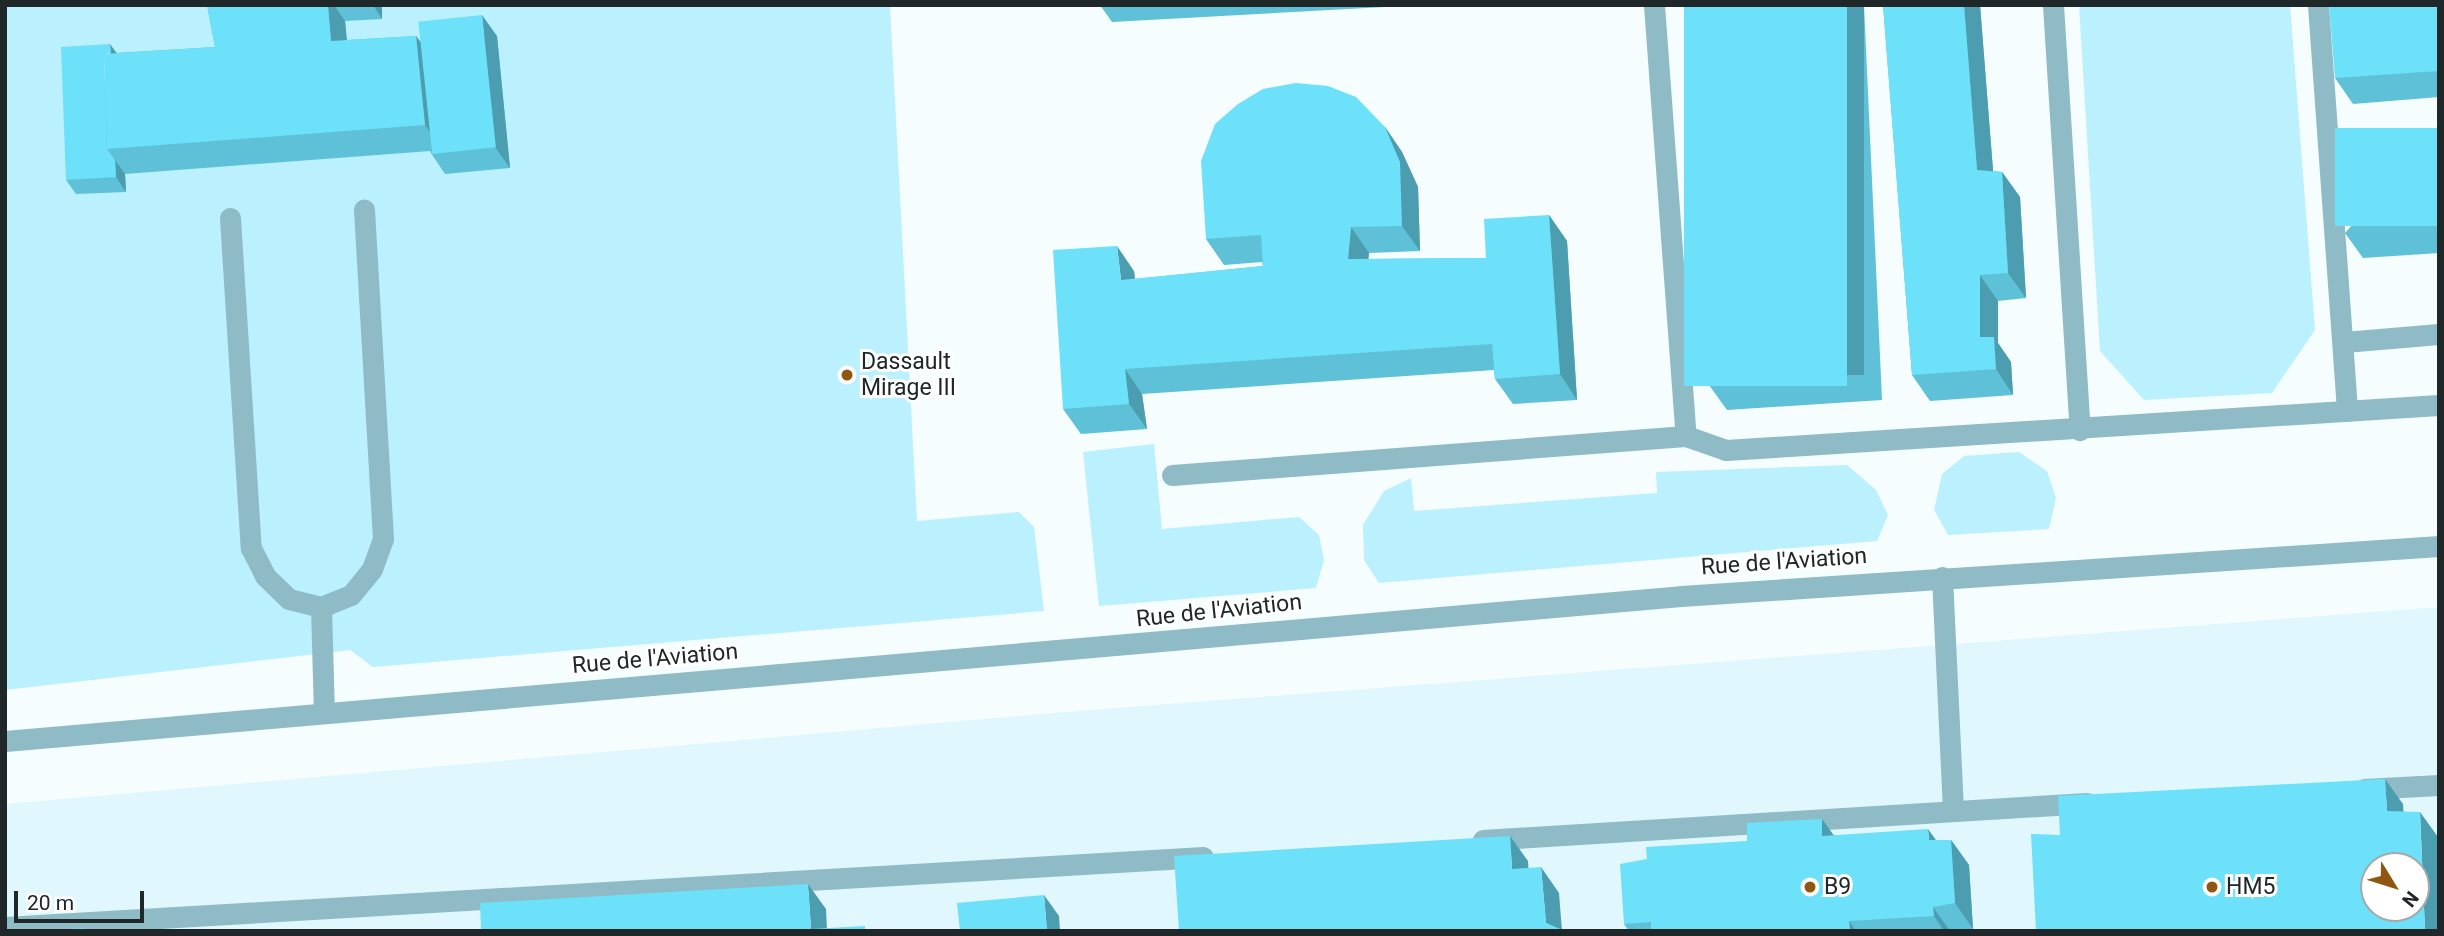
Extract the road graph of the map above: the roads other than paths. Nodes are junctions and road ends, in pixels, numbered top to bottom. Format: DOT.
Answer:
graph roads {
  1 [pos="1654,5"];
  2 [pos="2053,5"];
  3 [pos="2318,5"];
  4 [pos="364,210"];
  5 [pos="230,218"];
  6 [pos="2439,334"];
  7 [pos="2344,342"];
  8 [pos="2439,405"];
  9 [pos="2347,411"];
  10 [pos="2080,430"];
  11 [pos="1686,436"];
  12 [pos="1171,475"];
  13 [pos="2439,545"];
  14 [pos="1942,577"];
  15 [pos="321,607"];
  16 [pos="324,713"];
  17 [pos="5,741"];
  18 [pos="2439,785"];
  19 [pos="2344,790"];
  20 [pos="2113,802"];
  21 [pos="1953,810"];
  22 [pos="1456,841"];
  23 [pos="1223,855"];
  24 [pos="5,927"];
  1 -- 11 [label="street"];
  2 -- 10 [label="street"];
  3 -- 7 [label="street"];
  4 -- 15 [label="street"];
  5 -- 15 [label="street"];
  6 -- 7 [label="street"];
  7 -- 9 [label="street"];
  8 -- 9 [label="street"];
  9 -- 10 [label="street"];
  10 -- 11 [label="street"];
  11 -- 12 [label="street"];
  13 -- 14 [label="street, Rue de l'Aviation"];
  14 -- 16 [label="street, Rue de l'Aviation"];
  14 -- 21 [label="street"];
  15 -- 16 [label="street"];
  16 -- 17 [label="street, Rue de l'Aviation"];
  18 -- 19 [label="street"];
  20 -- 21 [label="street"];
  21 -- 22 [label="street"];
  23 -- 24 [label="street"];
}
